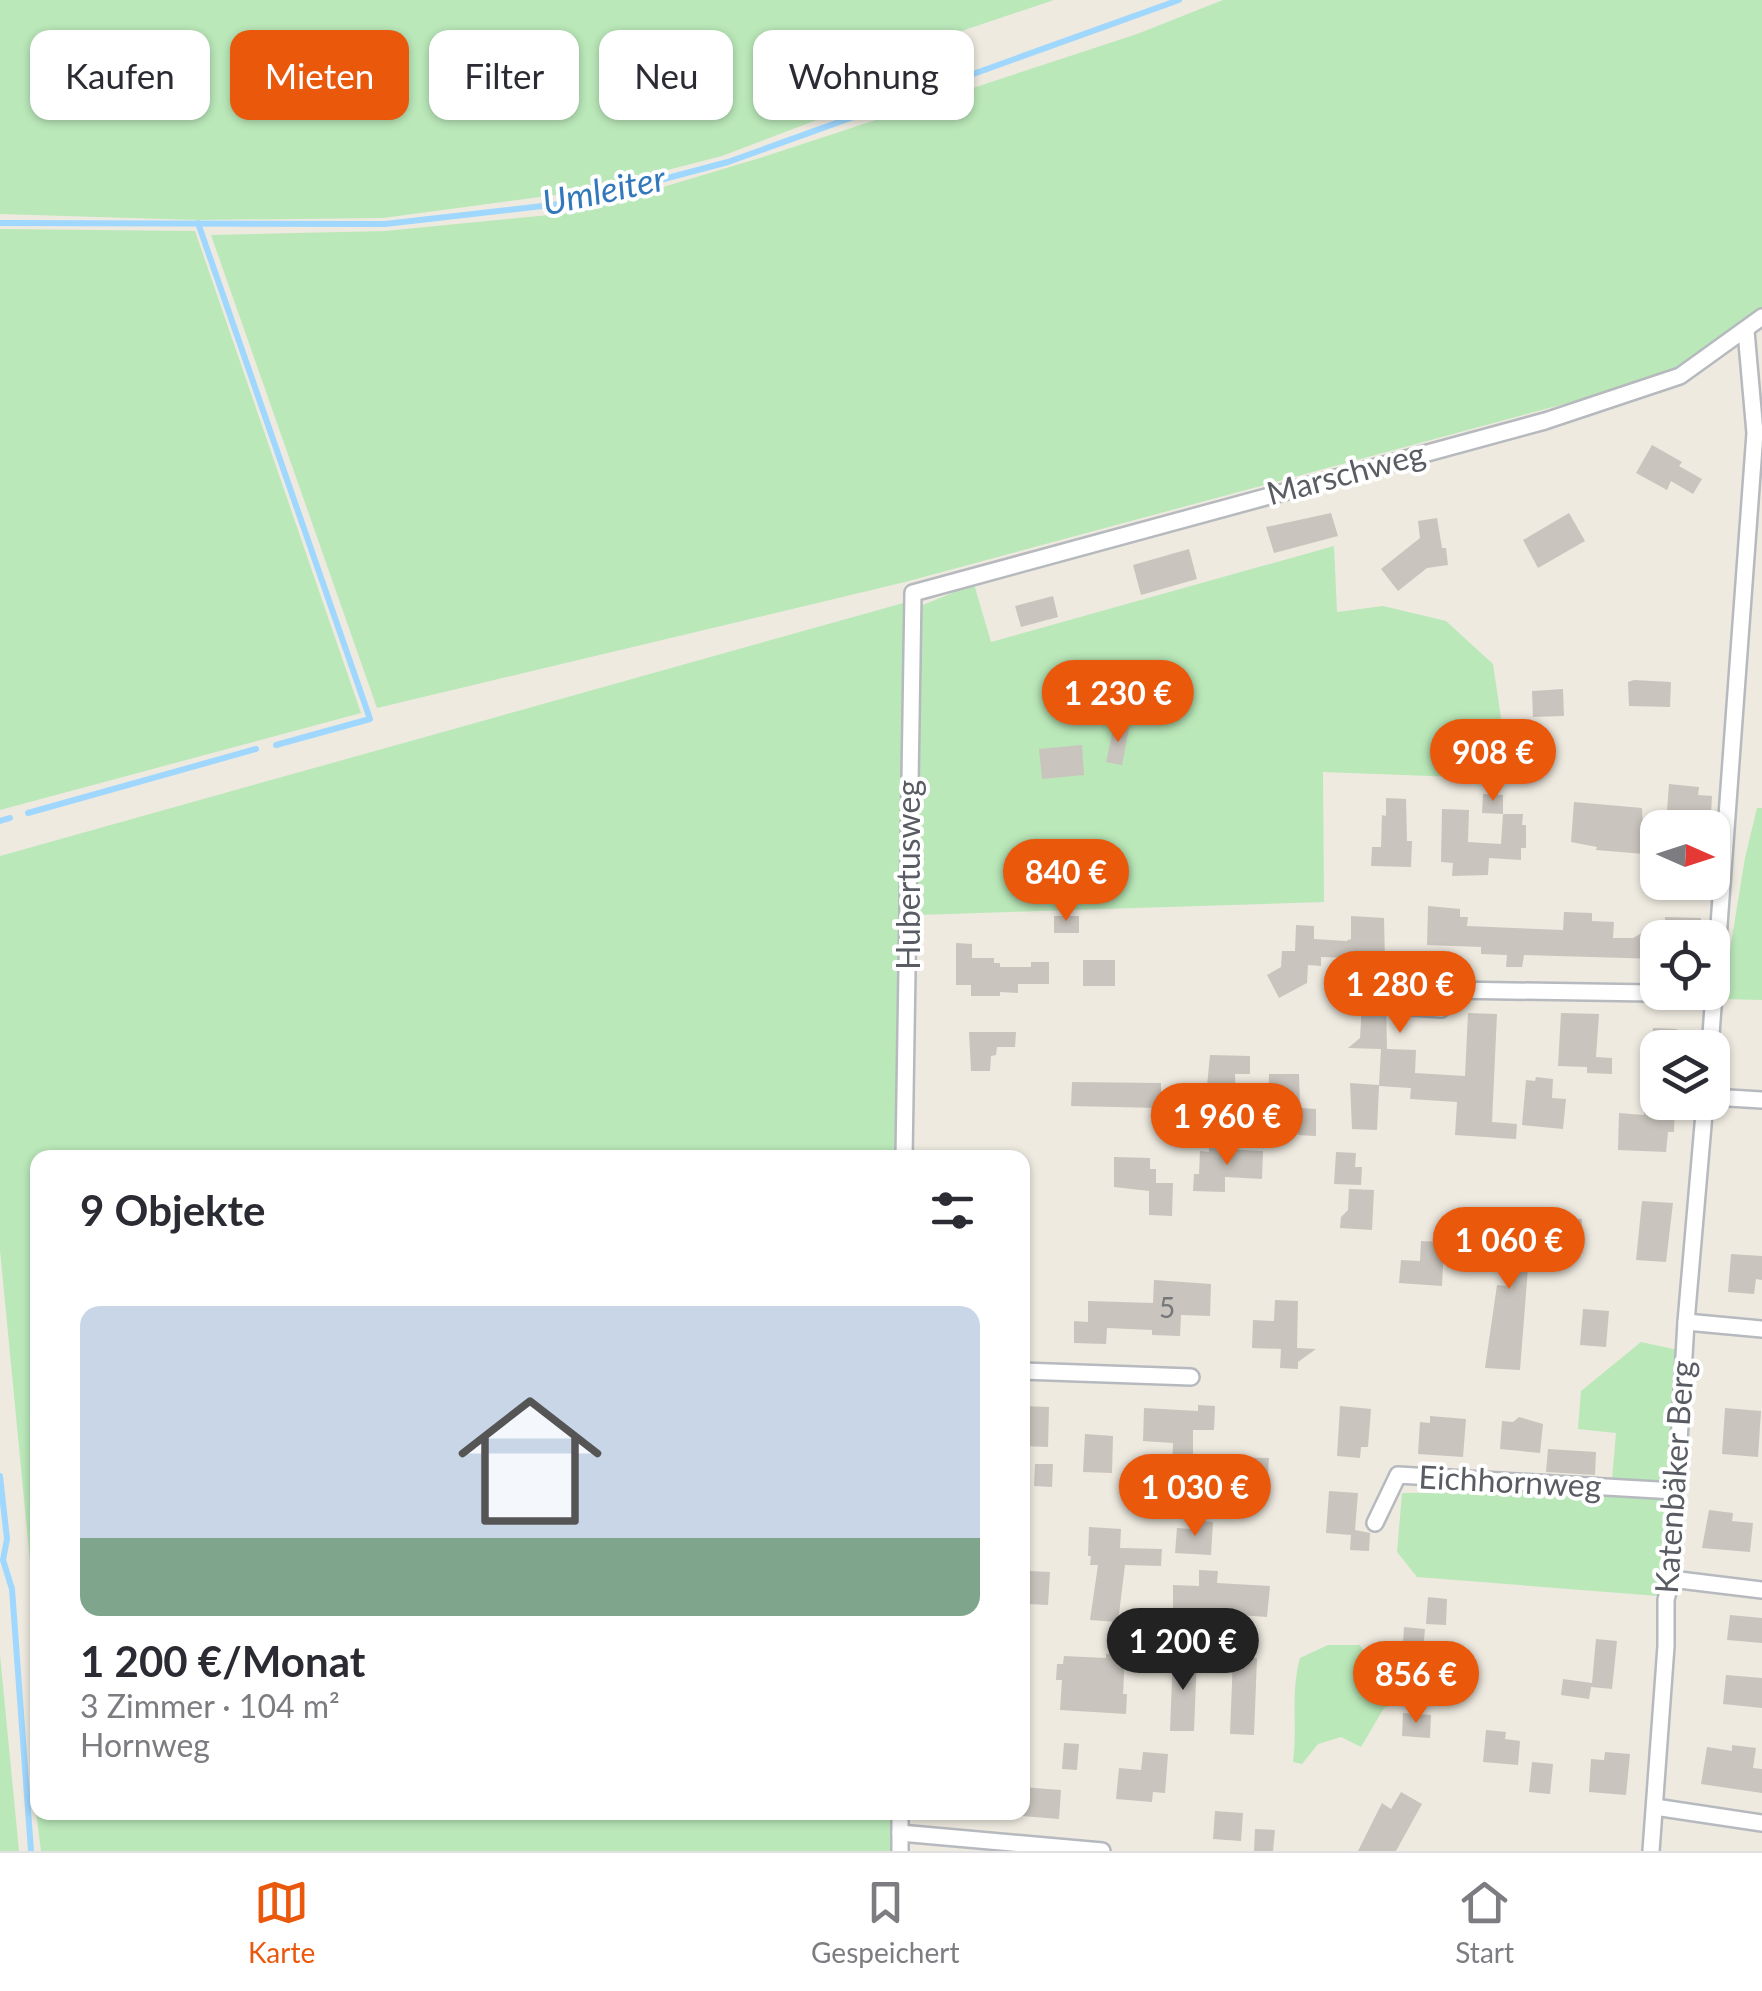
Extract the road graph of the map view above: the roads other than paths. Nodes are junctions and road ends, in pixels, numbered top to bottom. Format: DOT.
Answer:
graph roads {
  1 [pos="1762,317"];
  2 [pos="1746,331"];
  3 [pos="913,593"];
  4 [pos="1720,920"];
  5 [pos="1451,990"];
  6 [pos="1640,993"];
  7 [pos="1730,1098"];
  8 [pos="1762,1100"];
  9 [pos="1703,1120"];
  10 [pos="904,1150"];
  11 [pos="1686,1322"];
  12 [pos="1762,1329"];
  13 [pos="1030,1371"];
  14 [pos="1191,1377"];
  15 [pos="1675,1491"];
  16 [pos="1375,1524"];
  17 [pos="1672,1580"];
  18 [pos="1762,1590"];
  19 [pos="1654,1807"];
  20 [pos="900,1820"];
  21 [pos="1762,1823"];
  22 [pos="900,1833"];
  23 [pos="900,1851"];
  24 [pos="1102,1851"];
  25 [pos="1651,1851"];
  1 -- 2 [label="street, Marschweg"];
  2 -- 3 [label="street, Marschweg"];
  2 -- 4 [label="street"];
  3 -- 10 [label="street, Hubertusweg"];
  5 -- 6 [label="street"];
  7 -- 8 [label="street"];
  9 -- 11 [label="street, Katenbäker Berg"];
  11 -- 12 [label="street"];
  11 -- 15 [label="street, Katenbäker Berg"];
  13 -- 14 [label="street"];
  15 -- 16 [label="street, Eichhornweg"];
  15 -- 17 [label="street, Katenbäker Berg"];
  17 -- 18 [label="street"];
  17 -- 19 [label="street, Katenbäker Berg"];
  19 -- 21 [label="street"];
  19 -- 25 [label="street, Katenbäker Berg"];
  20 -- 22 [label="street"];
  22 -- 23 [label="street"];
  22 -- 24 [label="street"];
}
